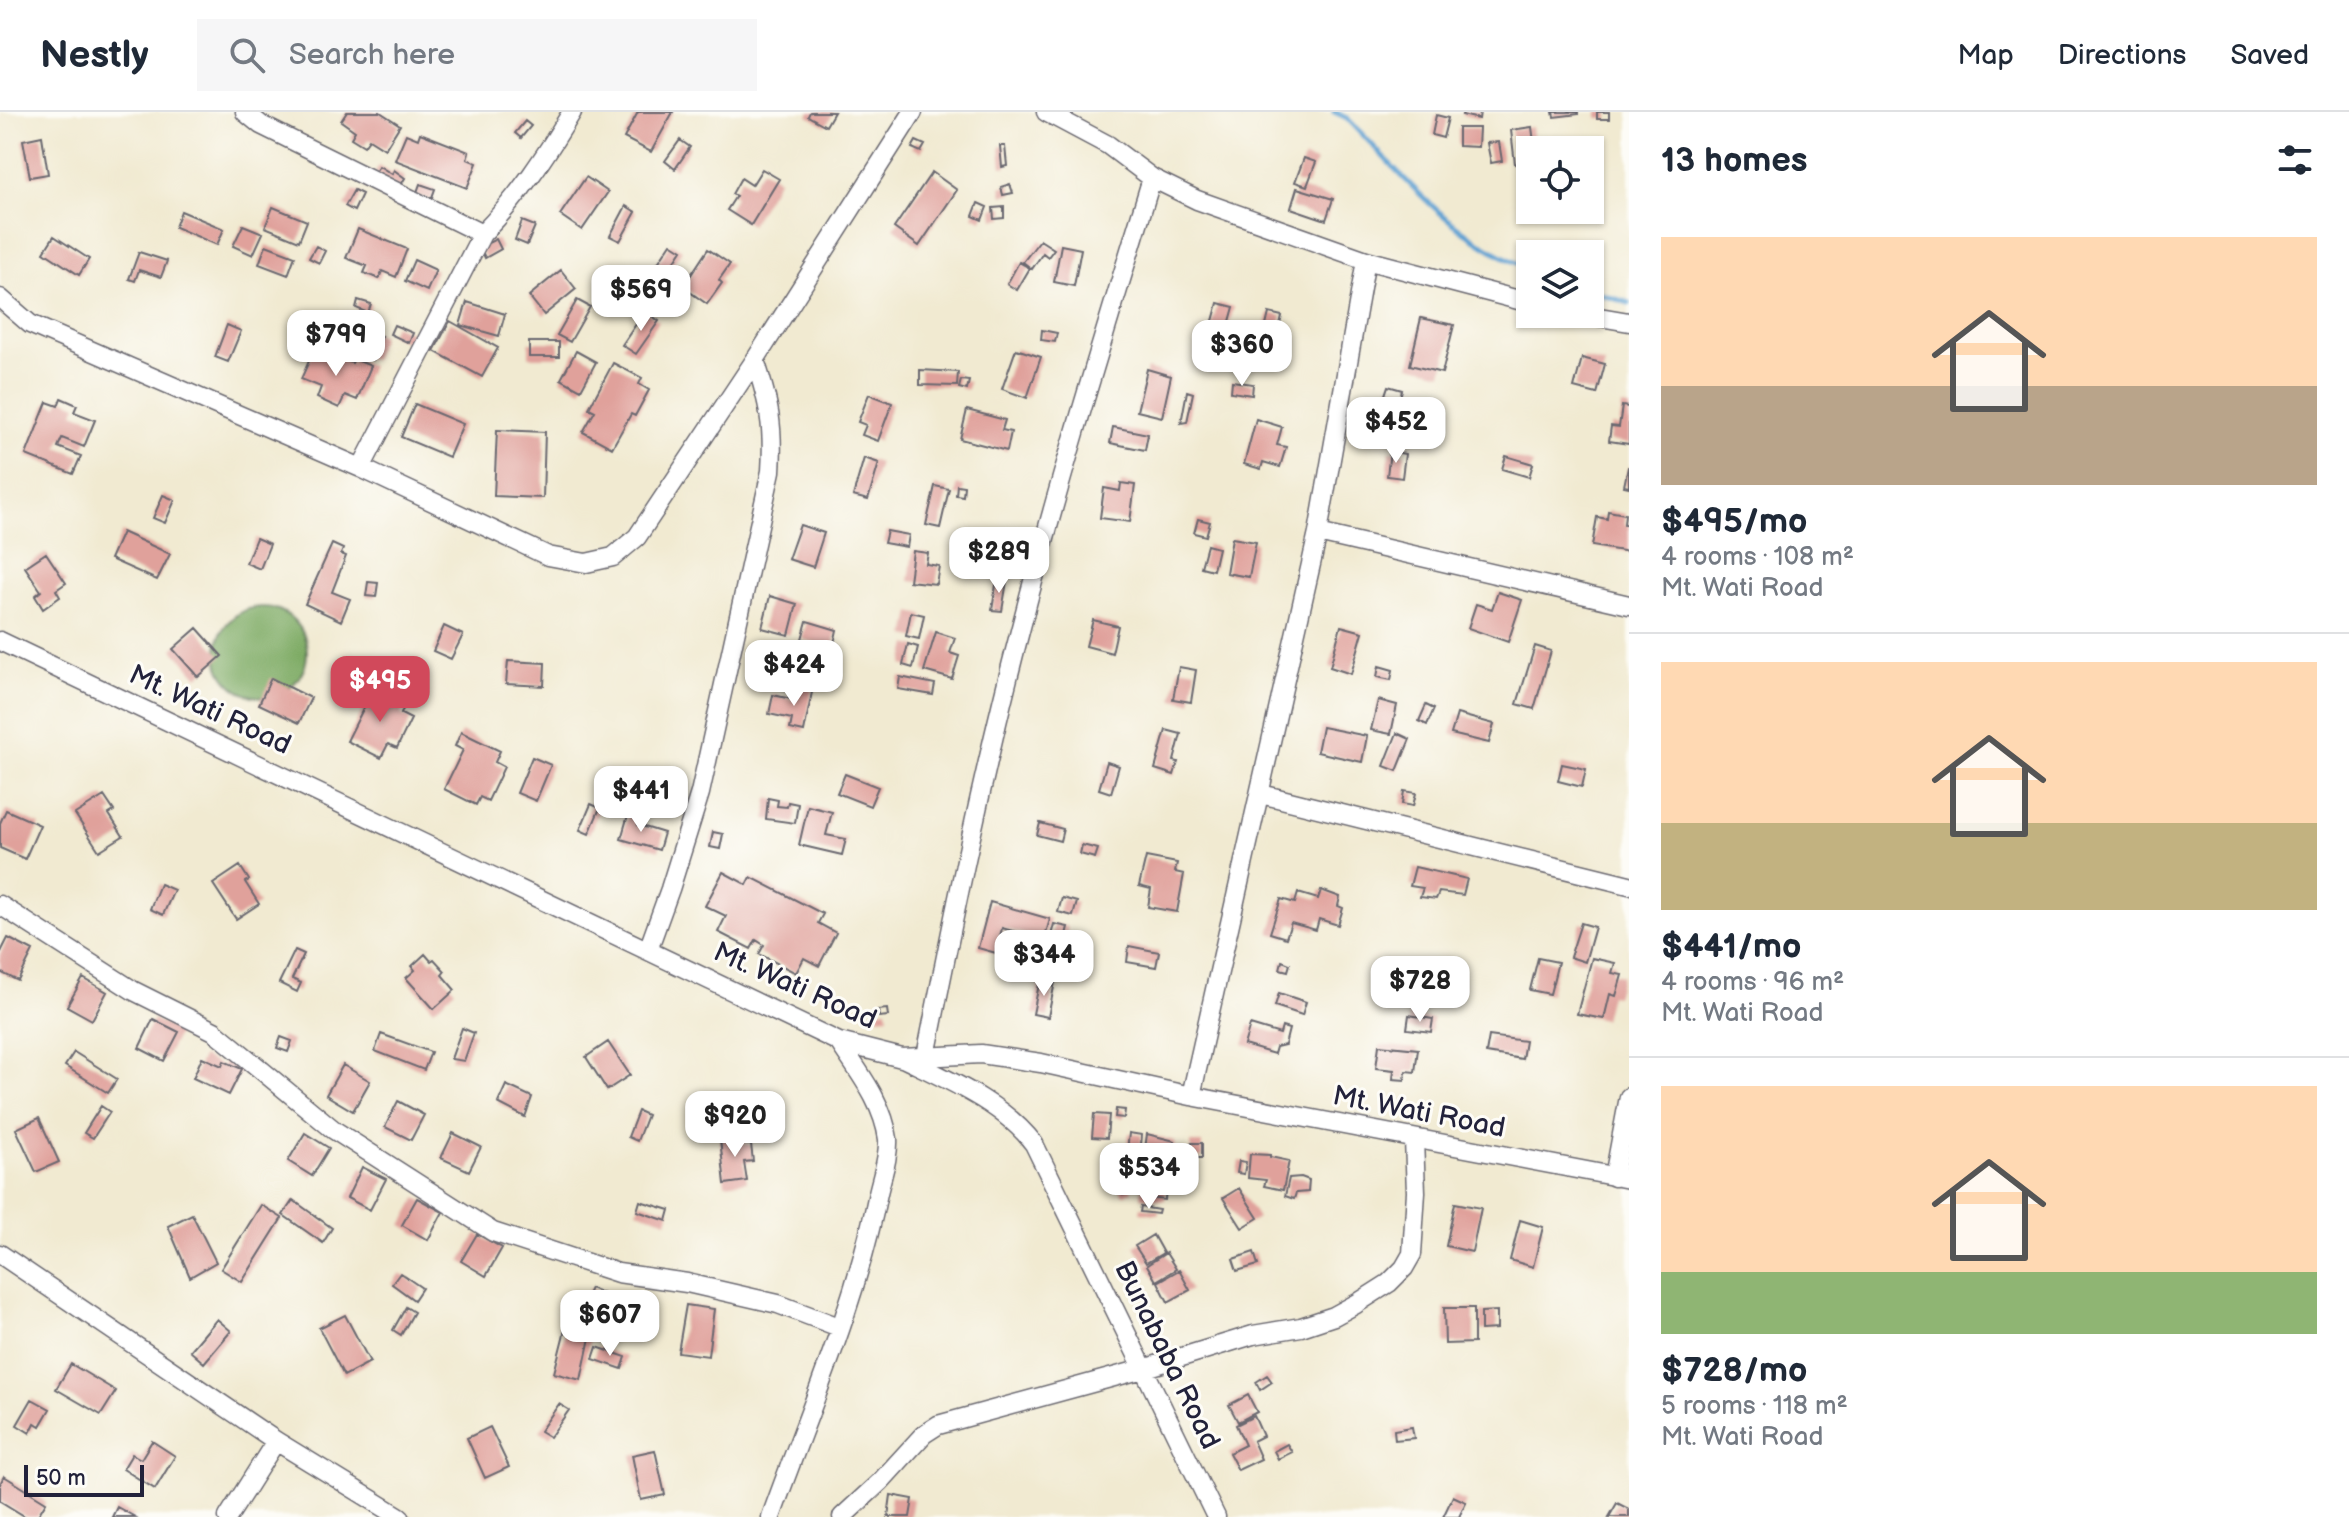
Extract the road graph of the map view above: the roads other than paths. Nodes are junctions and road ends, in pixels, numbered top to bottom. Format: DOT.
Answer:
graph roads {
  1 [pos="245,112"];
  2 [pos="572,112"];
  3 [pos="913,112"];
  4 [pos="1046,112"];
  5 [pos="1152,178"];
  6 [pos="482,234"];
  7 [pos="1366,260"];
  8 [pos="0,298"];
  9 [pos="1516,299"];
  10 [pos="1604,318"];
  11 [pos="1629,322"];
  12 [pos="755,360"];
  13 [pos="361,468"];
  14 [pos="1318,533"];
  15 [pos="1629,605"];
  16 [pos="0,641"];
  17 [pos="1261,794"];
  18 [pos="1629,885"];
  19 [pos="0,905"];
  20 [pos="648,950"];
  21 [pos="839,1042"];
  22 [pos="926,1056"];
  23 [pos="902,1058"];
  24 [pos="1191,1096"];
  25 [pos="1629,1097"];
  26 [pos="1414,1140"];
  27 [pos="1621,1178"];
  28 [pos="0,1254"];
  29 [pos="839,1327"];
  30 [pos="1143,1369"];
  31 [pos="276,1441"];
  32 [pos="228,1517"];
  33 [pos="400,1517"];
  34 [pos="771,1517"];
  35 [pos="842,1517"];
  36 [pos="1216,1517"];
  1 -- 6 [label="street"];
  2 -- 6 [label="street"];
  3 -- 12 [label="street"];
  4 -- 5 [label="street"];
  5 -- 7 [label="street"];
  5 -- 22 [label="street"];
  6 -- 13 [label="street"];
  7 -- 9 [label="street"];
  7 -- 14 [label="street"];
  8 -- 13 [label="street"];
  10 -- 11 [label="street"];
  12 -- 13 [label="street"];
  12 -- 20 [label="street"];
  14 -- 15 [label="street"];
  14 -- 17 [label="street"];
  16 -- 20 [label="street, Mt. Wati Road"];
  17 -- 18 [label="street"];
  17 -- 24 [label="street"];
  19 -- 29 [label="street"];
  20 -- 21 [label="street, Mt. Wati Road"];
  21 -- 23 [label="street, Mt. Wati Road"];
  21 -- 29 [label="street"];
  22 -- 23 [label="street, Mt. Wati Road"];
  22 -- 24 [label="street, Mt. Wati Road"];
  23 -- 30 [label="street, Bunababa Road"];
  24 -- 26 [label="street, Mt. Wati Road"];
  25 -- 27 [label="street"];
  26 -- 27 [label="street, Mt. Wati Road"];
  26 -- 30 [label="street"];
  28 -- 31 [label="street"];
  29 -- 34 [label="street"];
  30 -- 35 [label="street"];
  30 -- 36 [label="street, Bunababa Road"];
  31 -- 32 [label="street"];
  31 -- 33 [label="street"];
}
